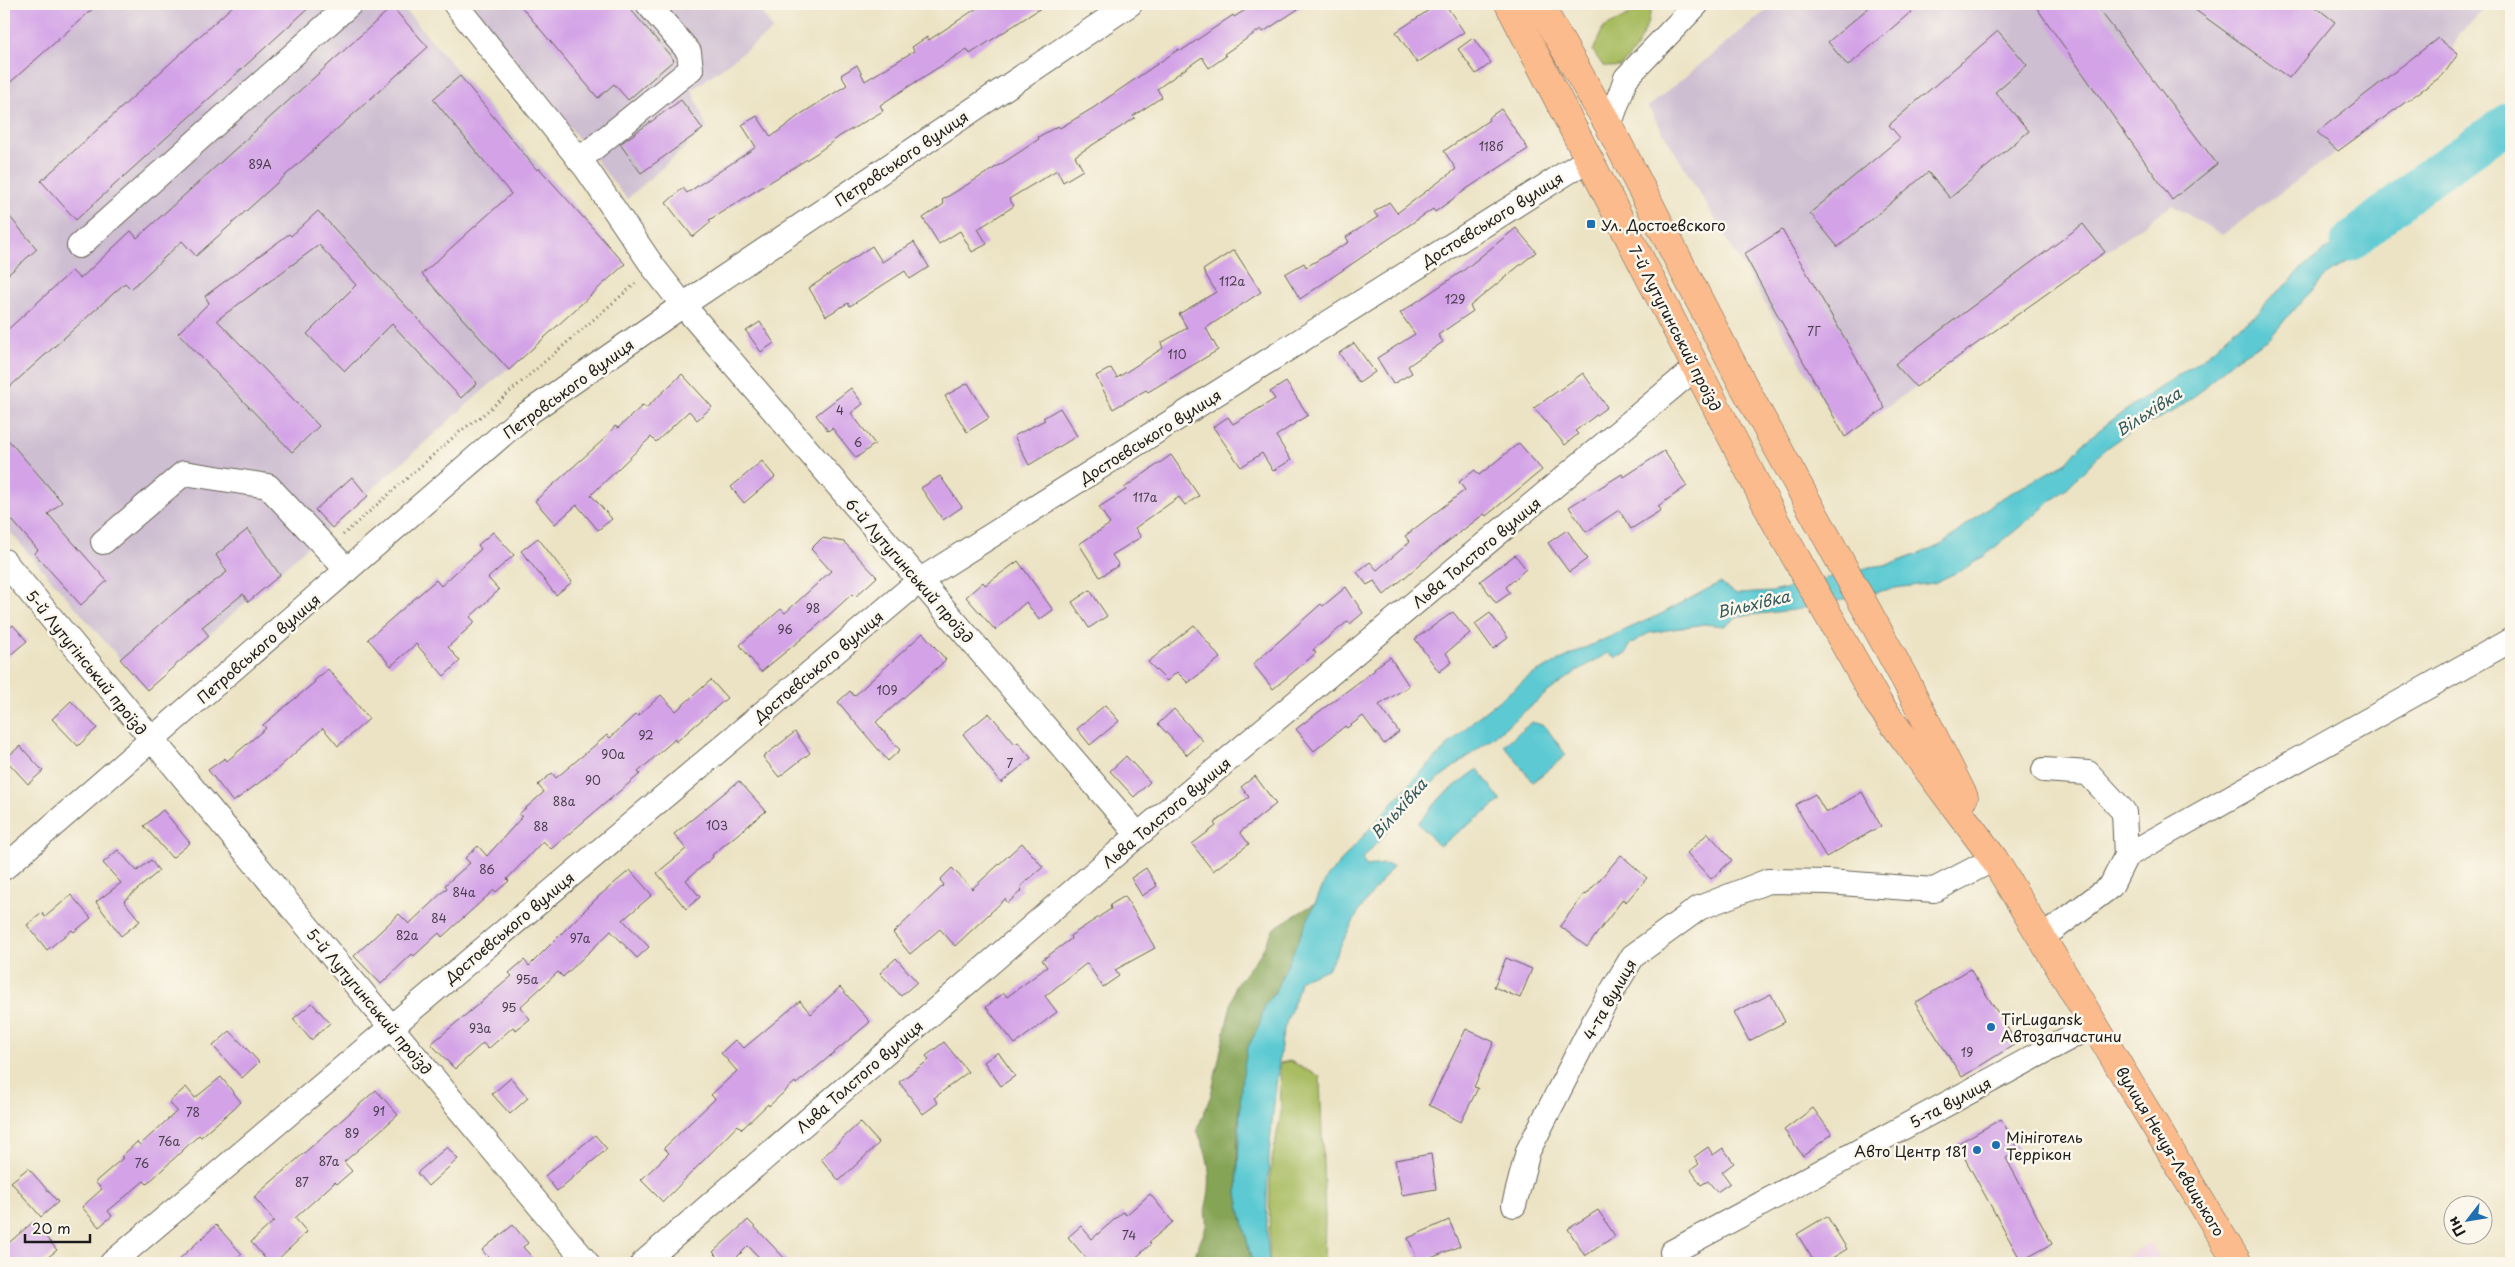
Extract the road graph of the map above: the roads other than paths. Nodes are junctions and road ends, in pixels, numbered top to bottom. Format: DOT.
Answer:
graph roads {
  1 [pos="350,4"];
  2 [pos="455,4"];
  3 [pos="648,4"];
  4 [pos="1130,4"];
  5 [pos="1509,4"];
  6 [pos="1539,4"];
  7 [pos="1697,4"];
  8 [pos="1609,126"];
  9 [pos="1590,158"];
  10 [pos="579,160"];
  11 [pos="79,246"];
  12 [pos="683,306"];
  13 [pos="1695,368"];
  14 [pos="103,542"];
  15 [pos="4,561"];
  16 [pos="347,570"];
  17 [pos="919,582"];
  18 [pos="2511,640"];
  19 [pos="1878,703"];
  20 [pos="151,740"];
  21 [pos="2044,770"];
  22 [pos="1138,835"];
  23 [pos="2126,856"];
  24 [pos="1994,859"];
  25 [pos="4,868"];
  26 [pos="2043,938"];
  27 [pos="2095,1024"];
  28 [pos="392,1026"];
  29 [pos="1514,1205"];
  30 [pos="1672,1252"];
  31 [pos="112,1263"];
  32 [pos="587,1263"];
  33 [pos="643,1263"];
  34 [pos="2238,1263"];
  1 -- 11 [label="street"];
  2 -- 10 [label="street, 6-й Лутугинський проїзд"];
  3 -- 10 [label="street"];
  4 -- 12 [label="street, Петровського вулиця"];
  5 -- 9 [label="main road, 7-й Лутугинський проїзд"];
  6 -- 8 [label="main road"];
  7 -- 8 [label="street"];
  8 -- 24 [label="main road, вулиця Нечуя-Левицького"];
  9 -- 13 [label="main road, 7-й Лутугинський проїзд"];
  9 -- 17 [label="street, Достоєвського вулиця"];
  10 -- 12 [label="street, 6-й Лутугинський проїзд"];
  12 -- 16 [label="street, Петровського вулиця"];
  12 -- 17 [label="street, 6-й Лутугинський проїзд"];
  13 -- 19 [label="main road, 7-й Лутугинський проїзд"];
  13 -- 22 [label="street, Льва Толстого вулиця"];
  14 -- 16 [label="street"];
  15 -- 20 [label="street, 5-й Лутугінський проїзд"];
  16 -- 20 [label="street, Петровського вулиця"];
  17 -- 22 [label="street, 6-й Лутугинський проїзд"];
  17 -- 28 [label="street, Достоєвського вулиця"];
  18 -- 23 [label="street"];
  19 -- 24 [label="main road, вулиця Нечуя-Левицького"];
  20 -- 25 [label="street, Петровського вулиця"];
  20 -- 28 [label="street, 5-й Лутугинський проїзд"];
  21 -- 23 [label="street"];
  22 -- 33 [label="street, Льва Толстого вулиця"];
  23 -- 26 [label="street"];
  24 -- 26 [label="main road, вулиця Нечуя-Левицького"];
  24 -- 29 [label="street, 4-та вулиця"];
  26 -- 27 [label="main road, вулиця Нечуя-Левицького"];
  27 -- 30 [label="street, 5-та вулиця"];
  27 -- 34 [label="main road, вулиця Нечуя-Левицького"];
  28 -- 31 [label="street, Достоєвського вулиця"];
  28 -- 32 [label="street, 5-й Лутугинський проїзд"];
}
